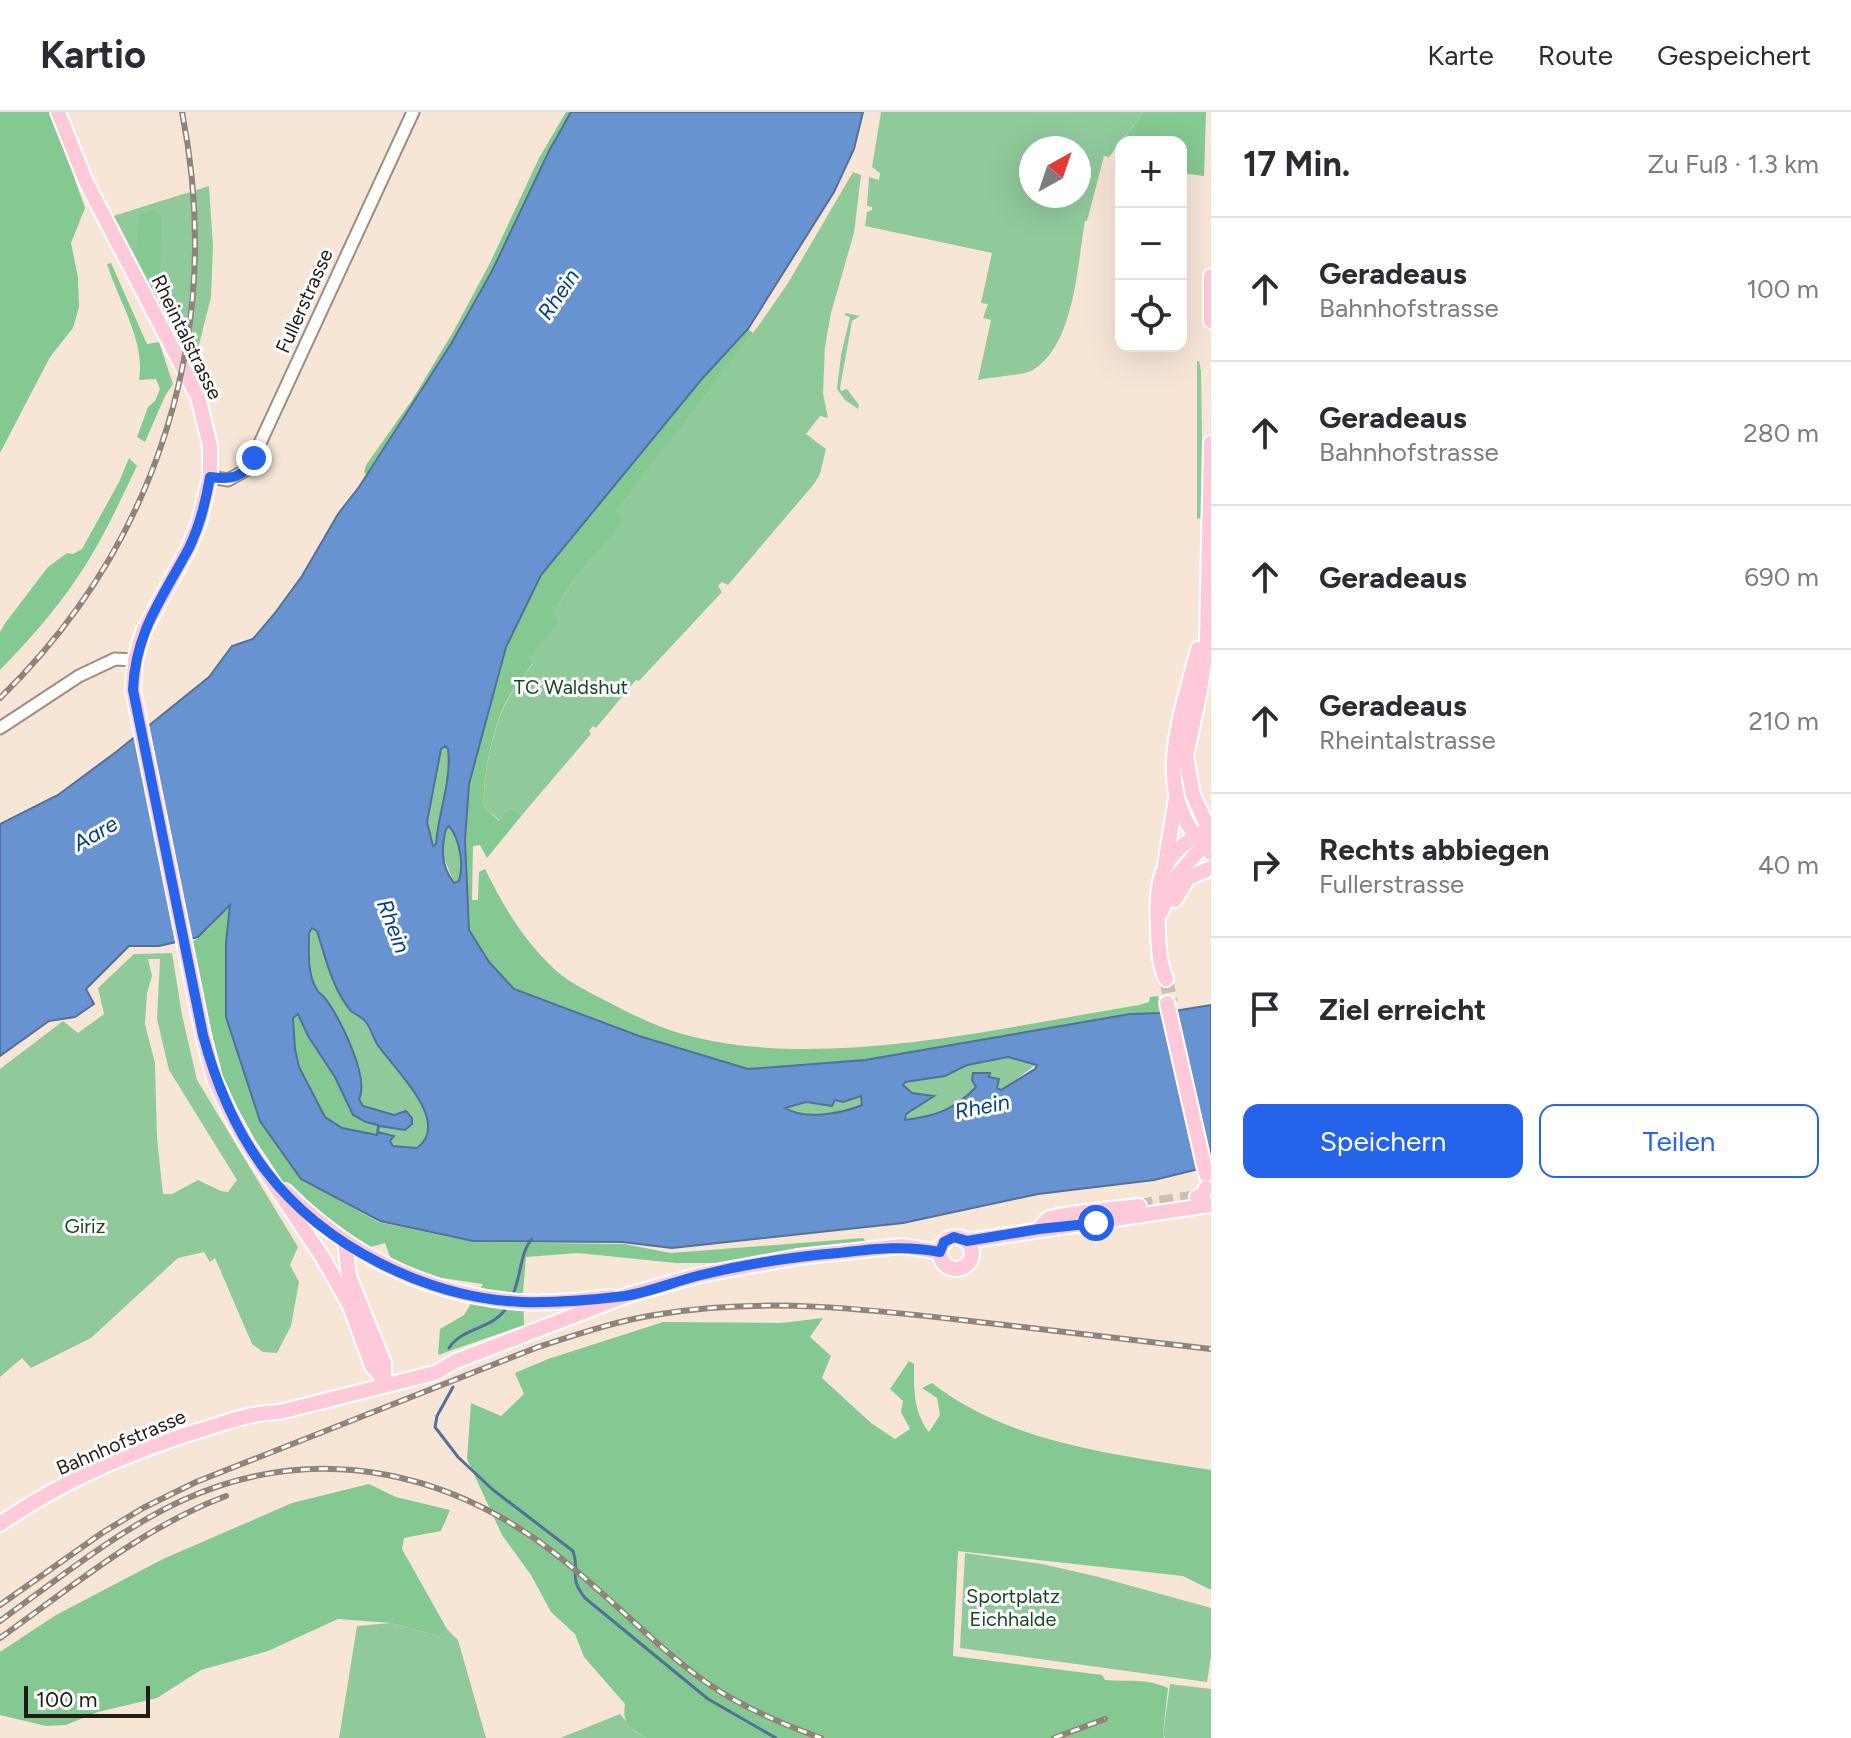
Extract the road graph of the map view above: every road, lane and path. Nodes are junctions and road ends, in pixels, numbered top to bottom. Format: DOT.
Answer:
graph roads {
  1 [pos="58,112"];
  2 [pos="413,112"];
  3 [pos="1211,276"];
  4 [pos="1211,321"];
  5 [pos="1211,443"];
  6 [pos="210,477"];
  7 [pos="1206,618"];
  8 [pos="135,660"];
  9 [pos="0,728"];
  10 [pos="1176,799"];
  11 [pos="1206,840"];
  12 [pos="1165,868"];
  13 [pos="1211,868"];
  14 [pos="1158,922"];
  15 [pos="1163,976"];
  16 [pos="1169,1006"];
  17 [pos="268,1173"];
  18 [pos="1206,1189"];
  19 [pos="1211,1205"];
  20 [pos="1139,1206"];
  21 [pos="1039,1229"];
  22 [pos="996,1236"];
  23 [pos="967,1241"];
  24 [pos="345,1242"];
  25 [pos="940,1252"];
  26 [pos="971,1259"];
  27 [pos="628,1295"];
  28 [pos="372,1366"];
  29 [pos="384,1382"];
  30 [pos="363,1384"];
  31 [pos="263,1412"];
  32 [pos="0,1524"];
  1 -- 6 [label="main road, Rheintalstrasse"];
  2 -- 6 [label="street, Fullerstrasse"];
  3 -- 4 [label="main road"];
  5 -- 7 [label="main road"];
  6 -- 8 [label="main road, Rheintalstrasse"];
  7 -- 10 [label="main road"];
  7 -- 11 [label="main road"];
  8 -- 9 [label="street"];
  8 -- 17 [label="main road, Rheintalstrasse"];
  10 -- 11 [label="main road"];
  10 -- 12 [label="main road"];
  11 -- 12 [label="main road"];
  11 -- 14 [label="main road"];
  12 -- 14 [label="main road"];
  13 -- 14 [label="main road"];
  14 -- 15 [label="main road"];
  16 -- 18 [label="main road"];
  17 -- 24 [label="main road"];
  17 -- 28 [label="main road"];
  19 -- 21 [label="main road"];
  20 -- 21 [label="main road"];
  21 -- 22 [label="main road"];
  22 -- 23 [label="main road"];
  22 -- 26 [label="main road"];
  23 -- 25 [label="main road"];
  23 -- 26 [label="main road"];
  24 -- 27 [label="main road"];
  24 -- 29 [label="main road"];
  25 -- 26 [label="main road"];
  25 -- 27 [label="main road, Bahnhofstrasse"];
  27 -- 29 [label="main road, Bahnhofstrasse"];
  28 -- 29 [label="main road"];
  28 -- 30 [label="main road"];
  29 -- 30 [label="main road, Bahnhofstrasse"];
  29 -- 31 [label="main road, Bahnhofstrasse"];
  30 -- 31 [label="main road, Bahnhofstrasse"];
  31 -- 32 [label="main road, Bahnhofstrasse"];
}
